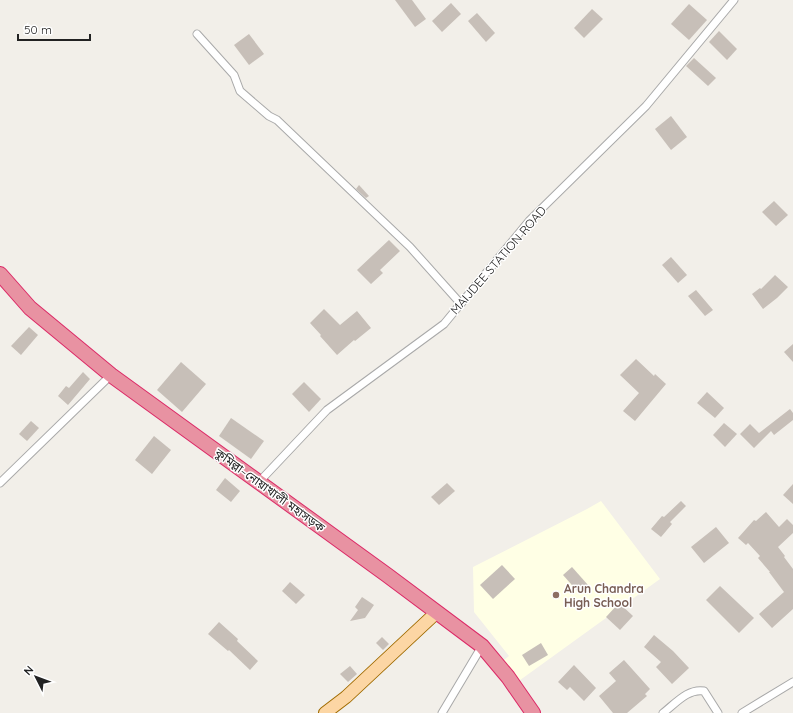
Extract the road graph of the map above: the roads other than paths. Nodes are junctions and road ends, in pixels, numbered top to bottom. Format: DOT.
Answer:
graph roads {
  1 [pos="734,0"];
  2 [pos="197,34"];
  3 [pos="0,274"];
  4 [pos="460,304"];
  5 [pos="111,375"];
  6 [pos="259,482"];
  7 [pos="0,483"];
  8 [pos="437,612"];
  9 [pos="482,646"];
  10 [pos="793,682"];
  11 [pos="325,713"];
  12 [pos="442,713"];
  13 [pos="533,713"];
  14 [pos="663,713"];
  15 [pos="718,713"];
  16 [pos="742,713"];
  1 -- 4 [label="street, MAIJDEE STATION ROAD"];
  2 -- 4 [label="street"];
  3 -- 5 [label="highway, কুমিল্লা–নোয়াখালী মহাসড়ক"];
  4 -- 6 [label="street, MAIJDEE STATION ROAD"];
  5 -- 6 [label="highway, কুমিল্লা–নোয়াখালী মহাসড়ক"];
  5 -- 7 [label="street"];
  6 -- 8 [label="highway, কুমিল্লা–নোয়াখালী মহাসড়ক"];
  8 -- 9 [label="highway, কুমিল্লা–নোয়াখালী মহাসড়ক"];
  8 -- 11 [label="main road"];
  9 -- 12 [label="street"];
  9 -- 13 [label="highway, কুমিল্লা–নোয়াখালী মহাসড়ক"];
  10 -- 16 [label="street"];
  14 -- 15 [label="street"];
}
